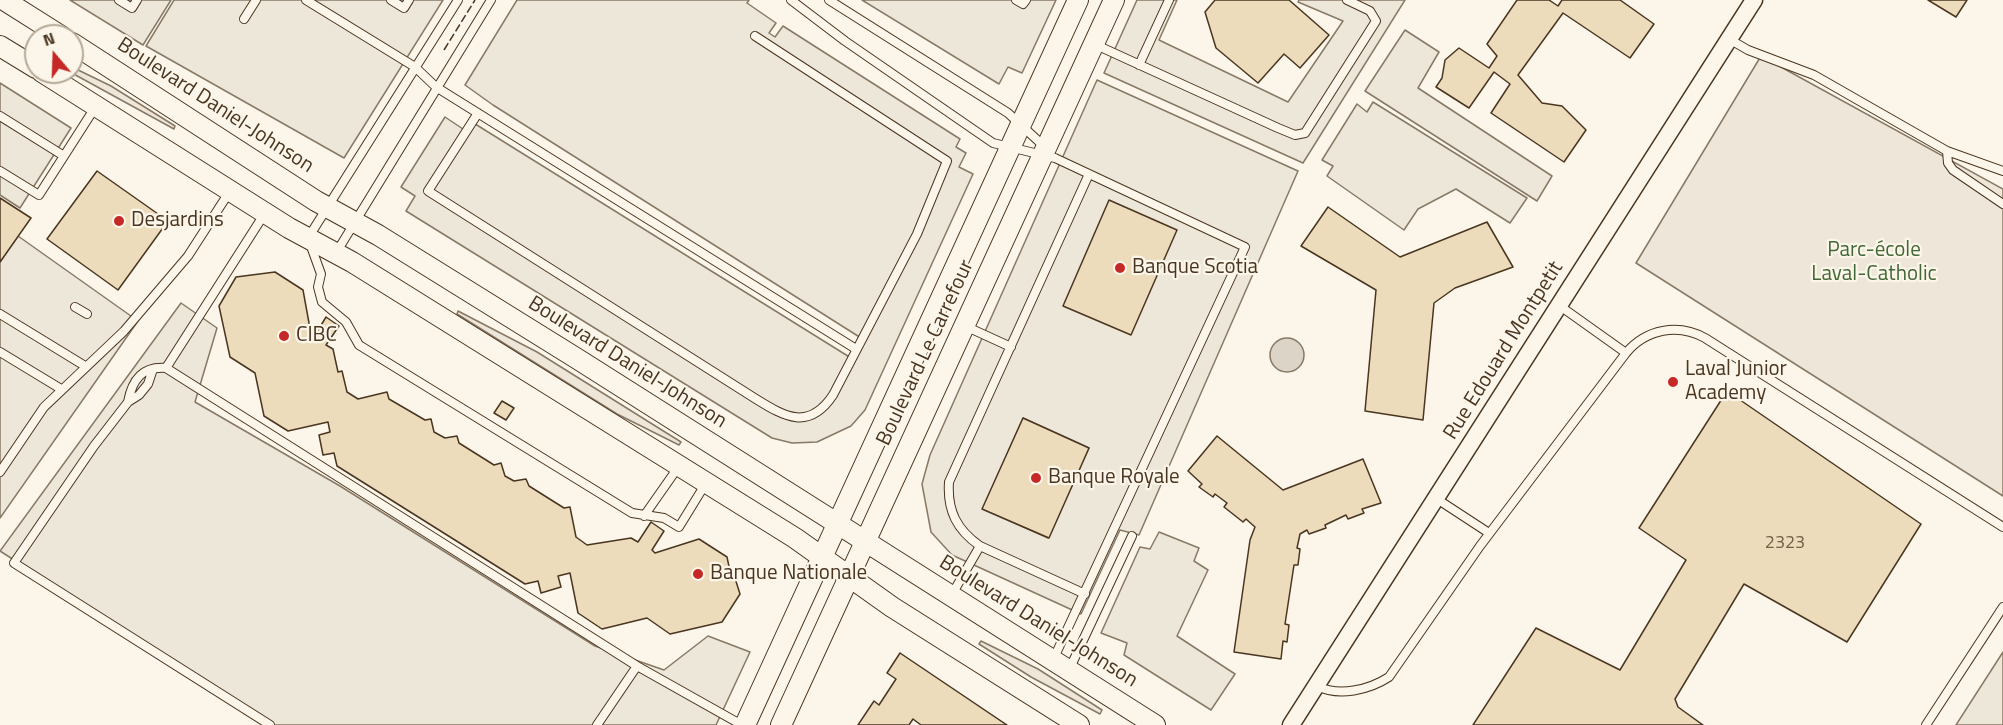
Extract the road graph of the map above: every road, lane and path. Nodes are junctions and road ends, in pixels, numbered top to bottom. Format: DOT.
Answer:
graph roads {
  1 [pos="4,0"];
  2 [pos="119,0"];
  3 [pos="137,0"];
  4 [pos="256,0"];
  5 [pos="306,0"];
  6 [pos="391,0"];
  7 [pos="409,0"];
  8 [pos="458,0"];
  9 [pos="491,0"];
  10 [pos="791,0"];
  11 [pos="829,0"];
  12 [pos="1016,0"];
  13 [pos="1026,0"];
  14 [pos="1078,0"];
  15 [pos="1114,0"];
  16 [pos="1169,0"];
  17 [pos="1347,0"];
  18 [pos="1754,0"];
  19 [pos="244,19"];
  20 [pos="42,24"];
  21 [pos="754,36"];
  22 [pos="1729,39"];
  23 [pos="1094,44"];
  24 [pos="0,46"];
  25 [pos="84,51"];
  26 [pos="24,61"];
  27 [pos="1139,64"];
  28 [pos="415,67"];
  29 [pos="61,84"];
  30 [pos="436,87"];
  31 [pos="96,106"];
  32 [pos="478,113"];
  33 [pos="0,116"];
  34 [pos="1020,124"];
  35 [pos="1010,147"];
  36 [pos="1947,151"];
  37 [pos="1048,153"];
  38 [pos="64,156"];
  39 [pos="0,171"];
  40 [pos="2003,171"];
  41 [pos="1089,174"];
  42 [pos="230,190"];
  43 [pos="2003,204"];
  44 [pos="327,207"];
  45 [pos="265,213"];
  46 [pos="355,222"];
  47 [pos="308,238"];
  48 [pos="335,253"];
  49 [pos="1560,306"];
  50 [pos="75,307"];
  51 [pos="0,314"];
  52 [pos="87,314"];
  53 [pos="964,326"];
  54 [pos="1011,347"];
  55 [pos="856,349"];
  56 [pos="0,352"];
  57 [pos="1626,353"];
  58 [pos="86,366"];
  59 [pos="166,368"];
  60 [pos="61,389"];
  61 [pos="679,466"];
  62 [pos="0,472"];
  63 [pos="706,483"];
  64 [pos="1437,499"];
  65 [pos="644,516"];
  66 [pos="837,523"];
  67 [pos="2003,527"];
  68 [pos="1490,533"];
  69 [pos="1132,536"];
  70 [pos="866,541"];
  71 [pos="980,546"];
  72 [pos="822,557"];
  73 [pos="850,578"];
  74 [pos="1085,594"];
  75 [pos="951,596"];
  76 [pos="2003,607"];
  77 [pos="1061,665"];
  78 [pos="637,666"];
  79 [pos="1317,686"];
  80 [pos="270,725"];
  81 [pos="597,725"];
  82 [pos="744,725"];
  83 [pos="781,725"];
  84 [pos="1079,725"];
  85 [pos="1155,725"];
  86 [pos="1291,725"];
  87 [pos="1926,725"];
  1 -- 20 [label="street"];
  2 -- 3 [label="lane"];
  4 -- 19 [label="lane"];
  5 -- 28 [label="lane"];
  6 -- 7 [label="lane"];
  8 -- 28 [label="lane"];
  9 -- 30 [label="lane"];
  10 -- 35 [label="lane"];
  11 -- 34 [label="lane"];
  12 -- 13 [label="lane"];
  14 -- 34 [label="street, Boulevard Le Carrefour"];
  15 -- 23 [label="street, Boulevard Le Carrefour"];
  16 -- 27 [label="lane"];
  17 -- 27 [label="lane"];
  18 -- 22 [label="street, Rue Edouard Montpetit"];
  21 -- 55 [label="lane"];
  22 -- 36 [label="lane"];
  22 -- 49 [label="street, Rue Edouard Montpetit"];
  23 -- 27 [label="lane"];
  23 -- 37 [label="street, Boulevard Le Carrefour"];
  24 -- 26 [label="street"];
  25 -- 44 [label="street, Boulevard Daniel-Johnson"];
  28 -- 30 [label="lane"];
  28 -- 44 [label="lane"];
  29 -- 31 [label="street"];
  30 -- 32 [label="lane"];
  30 -- 46 [label="lane"];
  31 -- 38 [label="lane"];
  31 -- 42 [label="street"];
  32 -- 55 [label="lane"];
  32 -- 55 [label="lane"];
  33 -- 38 [label="lane"];
  34 -- 35 [label="street, Boulevard Le Carrefour"];
  34 -- 37 [label="lane"];
  35 -- 37 [label="lane"];
  35 -- 66 [label="street, Boulevard Le Carrefour"];
  36 -- 40 [label="lane"];
  36 -- 43 [label="lane"];
  37 -- 41 [label="lane"];
  37 -- 53 [label="street, Boulevard Le Carrefour"];
  38 -- 39 [label="lane"];
  41 -- 54 [label="lane"];
  41 -- 74 [label="lane"];
  42 -- 45 [label="street"];
  42 -- 58 [label="lane"];
  44 -- 46 [label="street, Boulevard Daniel-Johnson"];
  44 -- 47 [label="lane"];
  45 -- 47 [label="street"];
  45 -- 59 [label="lane"];
  46 -- 48 [label="lane"];
  46 -- 66 [label="street, Boulevard Daniel-Johnson"];
  47 -- 48 [label="street"];
  47 -- 65 [label="lane"];
  48 -- 61 [label="street"];
  49 -- 57 [label="lane"];
  49 -- 64 [label="street, Rue Edouard Montpetit"];
  50 -- 52 [label="lane"];
  51 -- 58 [label="lane"];
  53 -- 54 [label="lane"];
  53 -- 70 [label="street, Boulevard Le Carrefour"];
  54 -- 71 [label="lane"];
  56 -- 60 [label="lane"];
  57 -- 67 [label="lane"];
  57 -- 68 [label="lane"];
  58 -- 60 [label="lane"];
  59 -- 78 [label="lane"];
  59 -- 80 [label="lane"];
  60 -- 62 [label="lane"];
  61 -- 63 [label="street"];
  61 -- 65 [label="lane"];
  63 -- 65 [label="lane"];
  63 -- 72 [label="street"];
  64 -- 68 [label="lane"];
  64 -- 79 [label="street, Rue Edouard Montpetit"];
  66 -- 70 [label="street, Boulevard Daniel-Johnson"];
  66 -- 72 [label="street, Boulevard Le Carrefour"];
  68 -- 79 [label="lane"];
  69 -- 77 [label="lane"];
  70 -- 73 [label="street, Boulevard Le Carrefour"];
  70 -- 75 [label="street, Boulevard Daniel-Johnson"];
  71 -- 74 [label="lane"];
  71 -- 75 [label="lane"];
  72 -- 73 [label="street"];
  72 -- 82 [label="street, Boulevard Le Carrefour"];
  73 -- 83 [label="street, Boulevard Le Carrefour"];
  73 -- 84 [label="street"];
  74 -- 77 [label="lane"];
  75 -- 77 [label="street, Boulevard Daniel-Johnson"];
  76 -- 87 [label="lane"];
  77 -- 85 [label="street, Boulevard Daniel-Johnson"];
  78 -- 81 [label="lane"];
  78 -- 82 [label="lane"];
  79 -- 86 [label="street, Rue Edouard Montpetit"];
}
